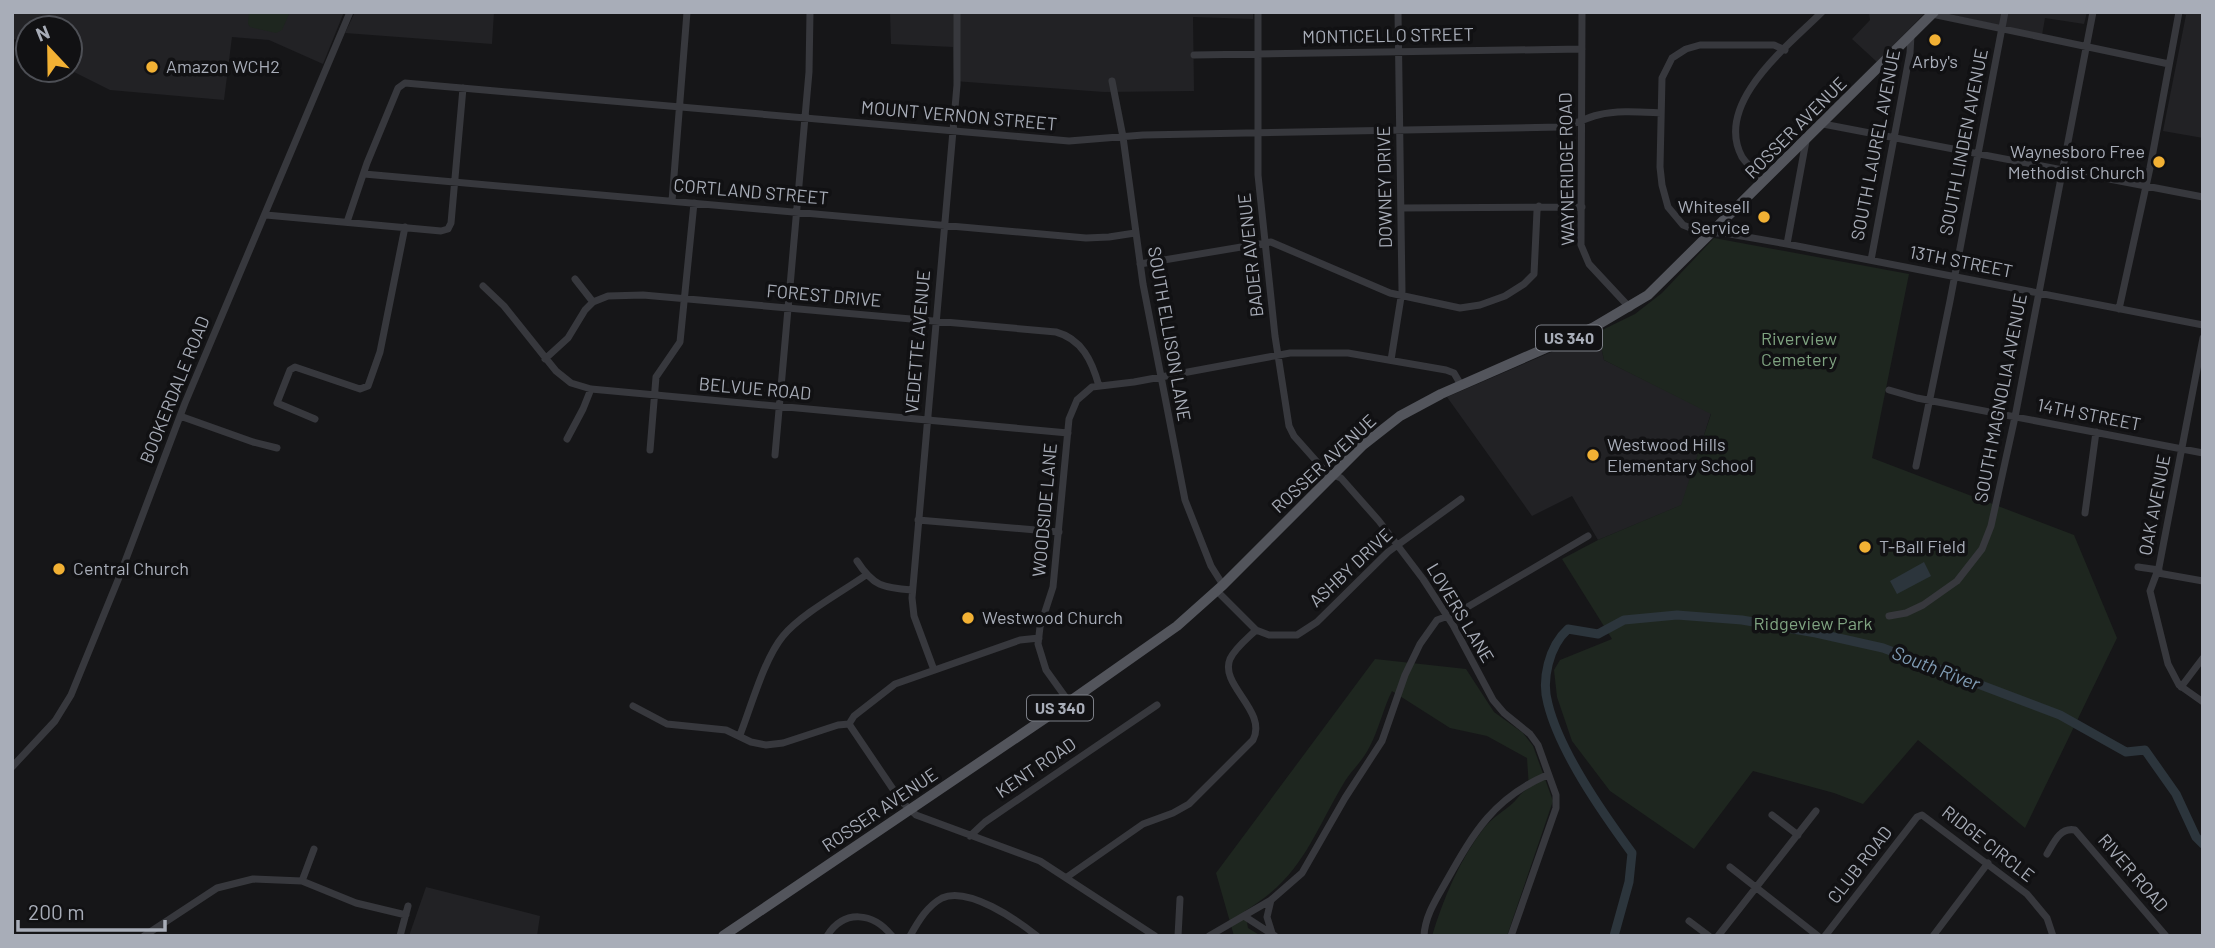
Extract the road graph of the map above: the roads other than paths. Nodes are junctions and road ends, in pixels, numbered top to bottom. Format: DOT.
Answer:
graph roads {
  1 [pos="350,12"];
  2 [pos="687,12"];
  3 [pos="810,12"];
  4 [pos="957,12"];
  5 [pos="1258,12"];
  6 [pos="1398,12"];
  7 [pos="1582,12"];
  8 [pos="1822,12"];
  9 [pos="2005,12"];
  10 [pos="2093,12"];
  11 [pos="2179,12"];
  12 [pos="1933,13"];
  13 [pos="2002,30"];
  14 [pos="1911,36"];
  15 [pos="2086,45"];
  16 [pos="1582,49"];
  17 [pos="1785,50"];
  18 [pos="1398,51"];
  19 [pos="1258,54"];
  20 [pos="1194,55"];
  21 [pos="2169,64"];
  22 [pos="1112,81"];
  23 [pos="463,88"];
  24 [pos="680,107"];
  25 [pos="1661,113"];
  26 [pos="805,118"];
  27 [pos="1581,121"];
  28 [pos="1823,124"];
  29 [pos="1400,130"];
  30 [pos="953,132"];
  31 [pos="1258,133"];
  32 [pos="1123,136"];
  33 [pos="1894,137"];
  34 [pos="1806,141"];
  35 [pos="1979,153"];
  36 [pos="2061,170"];
  37 [pos="364,174"];
  38 [pos="1765,180"];
  39 [pos="454,182"];
  40 [pos="2146,186"];
  41 [pos="2203,197"];
  42 [pos="671,201"];
  43 [pos="694,203"];
  44 [pos="1539,206"];
  45 [pos="1581,207"];
  46 [pos="1402,208"];
  47 [pos="796,212"];
  48 [pos="266,215"];
  49 [pos="347,222"];
  50 [pos="944,225"];
  51 [pos="405,227"];
  52 [pos="1135,233"];
  53 [pos="1713,233"];
  54 [pos="1265,242"];
  55 [pos="1787,244"];
  56 [pos="1871,260"];
  57 [pos="1140,264"];
  58 [pos="1955,277"];
  59 [pos="575,279"];
  60 [pos="483,286"];
  61 [pos="2038,293"];
  62 [pos="1402,296"];
  63 [pos="685,299"];
  64 [pos="593,302"];
  65 [pos="1630,307"];
  66 [pos="788,308"];
  67 [pos="2119,309"];
  68 [pos="936,321"];
  69 [pos="2203,325"];
  70 [pos="2203,338"];
  71 [pos="1278,356"];
  72 [pos="545,359"];
  73 [pos="1391,360"];
  74 [pos="1160,377"];
  75 [pos="1461,385"];
  76 [pos="1099,386"];
  77 [pos="591,389"];
  78 [pos="1889,390"];
  79 [pos="654,396"];
  80 [pos="1930,401"];
  81 [pos="779,407"];
  82 [pos="180,416"];
  83 [pos="2015,417"];
  84 [pos="316,419"];
  85 [pos="927,421"];
  86 [pos="2096,432"];
  87 [pos="1068,433"];
  88 [pos="567,439"];
  89 [pos="278,448"];
  90 [pos="2182,449"];
  91 [pos="650,450"];
  92 [pos="2203,453"];
  93 [pos="775,455"];
  94 [pos="1916,466"];
  95 [pos="1334,475"];
  96 [pos="1461,499"];
  97 [pos="2085,513"];
  98 [pos="918,520"];
  99 [pos="1059,532"];
  100 [pos="1588,536"];
  101 [pos="1397,544"];
  102 [pos="857,561"];
  103 [pos="2138,567"];
  104 [pos="2158,572"];
  105 [pos="866,575"];
  106 [pos="2203,581"];
  107 [pos="1220,588"];
  108 [pos="912,590"];
  109 [pos="1447,615"];
  110 [pos="1889,616"];
  111 [pos="1256,630"];
  112 [pos="1039,638"];
  113 [pos="2203,658"];
  114 [pos="934,670"];
  115 [pos="2181,687"];
  116 [pos="1069,702"];
  117 [pos="2203,702"];
  118 [pos="1157,705"];
  119 [pos="633,706"];
  120 [pos="849,724"];
  121 [pos="740,735"];
  122 [pos="12,767"];
  123 [pos="1547,775"];
  124 [pos="909,809"];
  125 [pos="1816,811"];
  126 [pos="1772,815"];
  127 [pos="1922,815"];
  128 [pos="1798,835"];
  129 [pos="970,836"];
  130 [pos="314,849"];
  131 [pos="2047,853"];
  132 [pos="1988,863"];
  133 [pos="1730,867"];
  134 [pos="1067,877"];
  135 [pos="302,881"];
  136 [pos="1756,887"];
  137 [pos="1180,899"];
  138 [pos="1271,900"];
  139 [pos="408,906"];
  140 [pos="406,915"];
  141 [pos="1244,916"];
  142 [pos="1689,921"];
  143 [pos="1228,926"];
  144 [pos="1274,935"];
  145 [pos="144,936"];
  146 [pos="400,936"];
  147 [pos="723,936"];
  148 [pos="827,936"];
  149 [pos="891,936"];
  150 [pos="910,936"];
  151 [pos="1037,936"];
  152 [pos="1154,936"];
  153 [pos="1178,936"];
  154 [pos="1209,936"];
  155 [pos="1231,936"];
  156 [pos="1424,936"];
  157 [pos="1511,936"];
  158 [pos="1709,936"];
  159 [pos="1718,936"];
  160 [pos="1818,936"];
  161 [pos="1825,936"];
  162 [pos="1933,936"];
  163 [pos="2053,936"];
  164 [pos="2166,936"];
  1 -- 48 [label="street, BOOKERDALE ROAD"];
  2 -- 24 [label="street"];
  3 -- 26 [label="street"];
  4 -- 30 [label="street, VEDETTE AVENUE"];
  5 -- 19 [label="street, BADER AVENUE"];
  6 -- 18 [label="street, DOWNEY DRIVE"];
  7 -- 16 [label="street, WAYNERIDGE ROAD"];
  8 -- 17 [label="street"];
  9 -- 13 [label="street, SOUTH LINDEN AVENUE"];
  10 -- 15 [label="street, SOUTH MAGNOLIA AVENUE"];
  11 -- 21 [label="street"];
  12 -- 13 [label="street"];
  12 -- 14 [label="main road, ROSSER AVENUE / US 340"];
  13 -- 15 [label="street"];
  13 -- 35 [label="street, SOUTH LINDEN AVENUE"];
  14 -- 28 [label="main road, ROSSER AVENUE / US 340"];
  14 -- 33 [label="street, SOUTH LAUREL AVENUE"];
  15 -- 21 [label="street"];
  15 -- 36 [label="street, SOUTH MAGNOLIA AVENUE"];
  16 -- 18 [label="street, MONTICELLO STREET"];
  16 -- 27 [label="street, WAYNERIDGE ROAD"];
  17 -- 25 [label="street, 13TH STREET"];
  17 -- 38 [label="street"];
  18 -- 19 [label="street, MONTICELLO STREET"];
  18 -- 29 [label="street, DOWNEY DRIVE"];
  19 -- 20 [label="street, MONTICELLO STREET"];
  19 -- 31 [label="street, BADER AVENUE"];
  21 -- 40 [label="street"];
  22 -- 32 [label="street, SOUTH ELLISON LANE"];
  23 -- 24 [label="street, MOUNT VERNON STREET"];
  23 -- 37 [label="street, MOUNT VERNON STREET"];
  23 -- 39 [label="street"];
  24 -- 26 [label="street, MOUNT VERNON STREET"];
  24 -- 42 [label="street"];
  25 -- 27 [label="street, MOUNT VERNON STREET"];
  25 -- 53 [label="street, 13TH STREET"];
  26 -- 30 [label="street, MOUNT VERNON STREET"];
  26 -- 47 [label="street"];
  27 -- 29 [label="street, MOUNT VERNON STREET"];
  27 -- 45 [label="street, WAYNERIDGE ROAD"];
  28 -- 33 [label="street"];
  28 -- 34 [label="main road, ROSSER AVENUE / US 340"];
  29 -- 31 [label="street, MOUNT VERNON STREET"];
  29 -- 46 [label="street, DOWNEY DRIVE"];
  30 -- 32 [label="street, MOUNT VERNON STREET"];
  30 -- 50 [label="street, VEDETTE AVENUE"];
  31 -- 32 [label="street, MOUNT VERNON STREET"];
  31 -- 54 [label="street, BADER AVENUE"];
  32 -- 52 [label="street, SOUTH ELLISON LANE"];
  33 -- 35 [label="street"];
  33 -- 56 [label="street, SOUTH LAUREL AVENUE"];
  34 -- 38 [label="main road, ROSSER AVENUE / US 340"];
  34 -- 55 [label="street"];
  35 -- 36 [label="street"];
  35 -- 58 [label="street, SOUTH LINDEN AVENUE"];
  36 -- 40 [label="street"];
  36 -- 61 [label="street, SOUTH MAGNOLIA AVENUE"];
  37 -- 39 [label="street, CORTLAND STREET"];
  37 -- 49 [label="street, MOUNT VERNON STREET"];
  38 -- 53 [label="main road, ROSSER AVENUE / US 340"];
  39 -- 42 [label="street, CORTLAND STREET"];
  39 -- 51 [label="street"];
  40 -- 41 [label="street"];
  40 -- 67 [label="street"];
  42 -- 43 [label="street, CORTLAND STREET"];
  43 -- 47 [label="street, CORTLAND STREET"];
  43 -- 63 [label="street"];
  44 -- 45 [label="street"];
  44 -- 46 [label="street"];
  44 -- 62 [label="street"];
  45 -- 65 [label="street, WAYNERIDGE ROAD"];
  46 -- 62 [label="street, DOWNEY DRIVE"];
  47 -- 50 [label="street, CORTLAND STREET"];
  47 -- 66 [label="street"];
  48 -- 49 [label="street"];
  48 -- 82 [label="street, BOOKERDALE ROAD"];
  49 -- 51 [label="street"];
  50 -- 52 [label="street, CORTLAND STREET"];
  50 -- 68 [label="street, VEDETTE AVENUE"];
  51 -- 84 [label="street"];
  52 -- 57 [label="street, SOUTH ELLISON LANE"];
  53 -- 55 [label="street, 13TH STREET"];
  53 -- 65 [label="main road, ROSSER AVENUE / US 340"];
  54 -- 57 [label="street"];
  54 -- 62 [label="street"];
  54 -- 71 [label="street, BADER AVENUE"];
  55 -- 56 [label="street, 13TH STREET"];
  56 -- 58 [label="street, 13TH STREET"];
  57 -- 74 [label="street, SOUTH ELLISON LANE"];
  58 -- 61 [label="street, 13TH STREET"];
  58 -- 80 [label="street, SOUTH LINDEN AVENUE"];
  59 -- 64 [label="street"];
  60 -- 72 [label="street, BELVUE ROAD"];
  61 -- 67 [label="street, 13TH STREET"];
  61 -- 83 [label="street, SOUTH MAGNOLIA AVENUE"];
  62 -- 73 [label="street, DOWNEY DRIVE"];
  63 -- 64 [label="street, FOREST DRIVE"];
  63 -- 66 [label="street, FOREST DRIVE"];
  63 -- 79 [label="street"];
  64 -- 72 [label="street"];
  65 -- 75 [label="main road, ROSSER AVENUE / US 340"];
  66 -- 68 [label="street, FOREST DRIVE"];
  66 -- 81 [label="street"];
  67 -- 69 [label="street, 13TH STREET"];
  68 -- 76 [label="street, FOREST DRIVE"];
  68 -- 85 [label="street, VEDETTE AVENUE"];
  70 -- 90 [label="street, OAK AVENUE"];
  71 -- 73 [label="street"];
  71 -- 74 [label="street"];
  71 -- 95 [label="street, BADER AVENUE"];
  72 -- 77 [label="street, BELVUE ROAD"];
  73 -- 75 [label="street"];
  74 -- 76 [label="street"];
  74 -- 107 [label="street, SOUTH ELLISON LANE"];
  75 -- 95 [label="main road, ROSSER AVENUE / US 340"];
  76 -- 87 [label="street, WOODSIDE LANE"];
  77 -- 79 [label="street, BELVUE ROAD"];
  77 -- 88 [label="street"];
  78 -- 80 [label="street, 14TH STREET"];
  79 -- 81 [label="street, BELVUE ROAD"];
  79 -- 91 [label="street"];
  80 -- 83 [label="street, 14TH STREET"];
  80 -- 94 [label="street, SOUTH LINDEN AVENUE"];
  81 -- 85 [label="street, BELVUE ROAD"];
  81 -- 93 [label="street"];
  82 -- 89 [label="street"];
  82 -- 122 [label="street, BOOKERDALE ROAD"];
  83 -- 86 [label="street, 14TH STREET"];
  83 -- 110 [label="street, SOUTH MAGNOLIA AVENUE"];
  85 -- 87 [label="street, BELVUE ROAD"];
  85 -- 98 [label="street, VEDETTE AVENUE"];
  86 -- 90 [label="street, 14TH STREET"];
  86 -- 97 [label="street"];
  87 -- 99 [label="street, WOODSIDE LANE"];
  90 -- 92 [label="street, 14TH STREET"];
  90 -- 104 [label="street, OAK AVENUE"];
  95 -- 101 [label="street, LOVERS LANE"];
  95 -- 107 [label="main road, ROSSER AVENUE / US 340"];
  96 -- 101 [label="street, ASHBY DRIVE"];
  98 -- 99 [label="street"];
  98 -- 108 [label="street, VEDETTE AVENUE"];
  99 -- 112 [label="street, WOODSIDE LANE"];
  100 -- 109 [label="street"];
  101 -- 109 [label="street, LOVERS LANE"];
  101 -- 111 [label="street, ASHBY DRIVE"];
  102 -- 105 [label="street"];
  103 -- 104 [label="street"];
  104 -- 106 [label="street"];
  104 -- 115 [label="street, OAK AVENUE"];
  105 -- 108 [label="street"];
  105 -- 121 [label="street"];
  107 -- 111 [label="street, SOUTH ELLISON LANE"];
  107 -- 116 [label="main road, ROSSER AVENUE / US 340"];
  108 -- 114 [label="street, VEDETTE AVENUE"];
  109 -- 123 [label="street, LOVERS LANE"];
  109 -- 138 [label="street"];
  111 -- 134 [label="street"];
  112 -- 114 [label="street"];
  112 -- 116 [label="street, WOODSIDE LANE"];
  113 -- 115 [label="street"];
  114 -- 120 [label="street"];
  115 -- 117 [label="street"];
  116 -- 124 [label="main road, ROSSER AVENUE / US 340"];
  118 -- 129 [label="street, KENT ROAD"];
  119 -- 121 [label="street"];
  120 -- 121 [label="street"];
  120 -- 124 [label="street"];
  123 -- 156 [label="street"];
  123 -- 157 [label="street, LOVERS LANE"];
  124 -- 129 [label="street"];
  124 -- 147 [label="main road, ROSSER AVENUE / US 340"];
  125 -- 128 [label="street"];
  126 -- 128 [label="street"];
  127 -- 132 [label="street, RIDGE CIRCLE"];
  127 -- 161 [label="street, CLUB ROAD"];
  128 -- 136 [label="street"];
  129 -- 134 [label="street"];
  130 -- 135 [label="street"];
  131 -- 164 [label="street, RIVER ROAD"];
  132 -- 162 [label="street"];
  132 -- 163 [label="street, RIDGE CIRCLE"];
  133 -- 136 [label="street"];
  134 -- 152 [label="street"];
  135 -- 140 [label="street"];
  135 -- 145 [label="street"];
  136 -- 159 [label="street"];
  136 -- 160 [label="street"];
  137 -- 153 [label="street"];
  138 -- 141 [label="street"];
  138 -- 144 [label="street"];
  139 -- 140 [label="street"];
  140 -- 146 [label="street"];
  141 -- 143 [label="street"];
  141 -- 144 [label="street"];
  142 -- 158 [label="street"];
  143 -- 154 [label="street"];
  143 -- 155 [label="street"];
  148 -- 149 [label="street"];
  150 -- 151 [label="street"];
}
